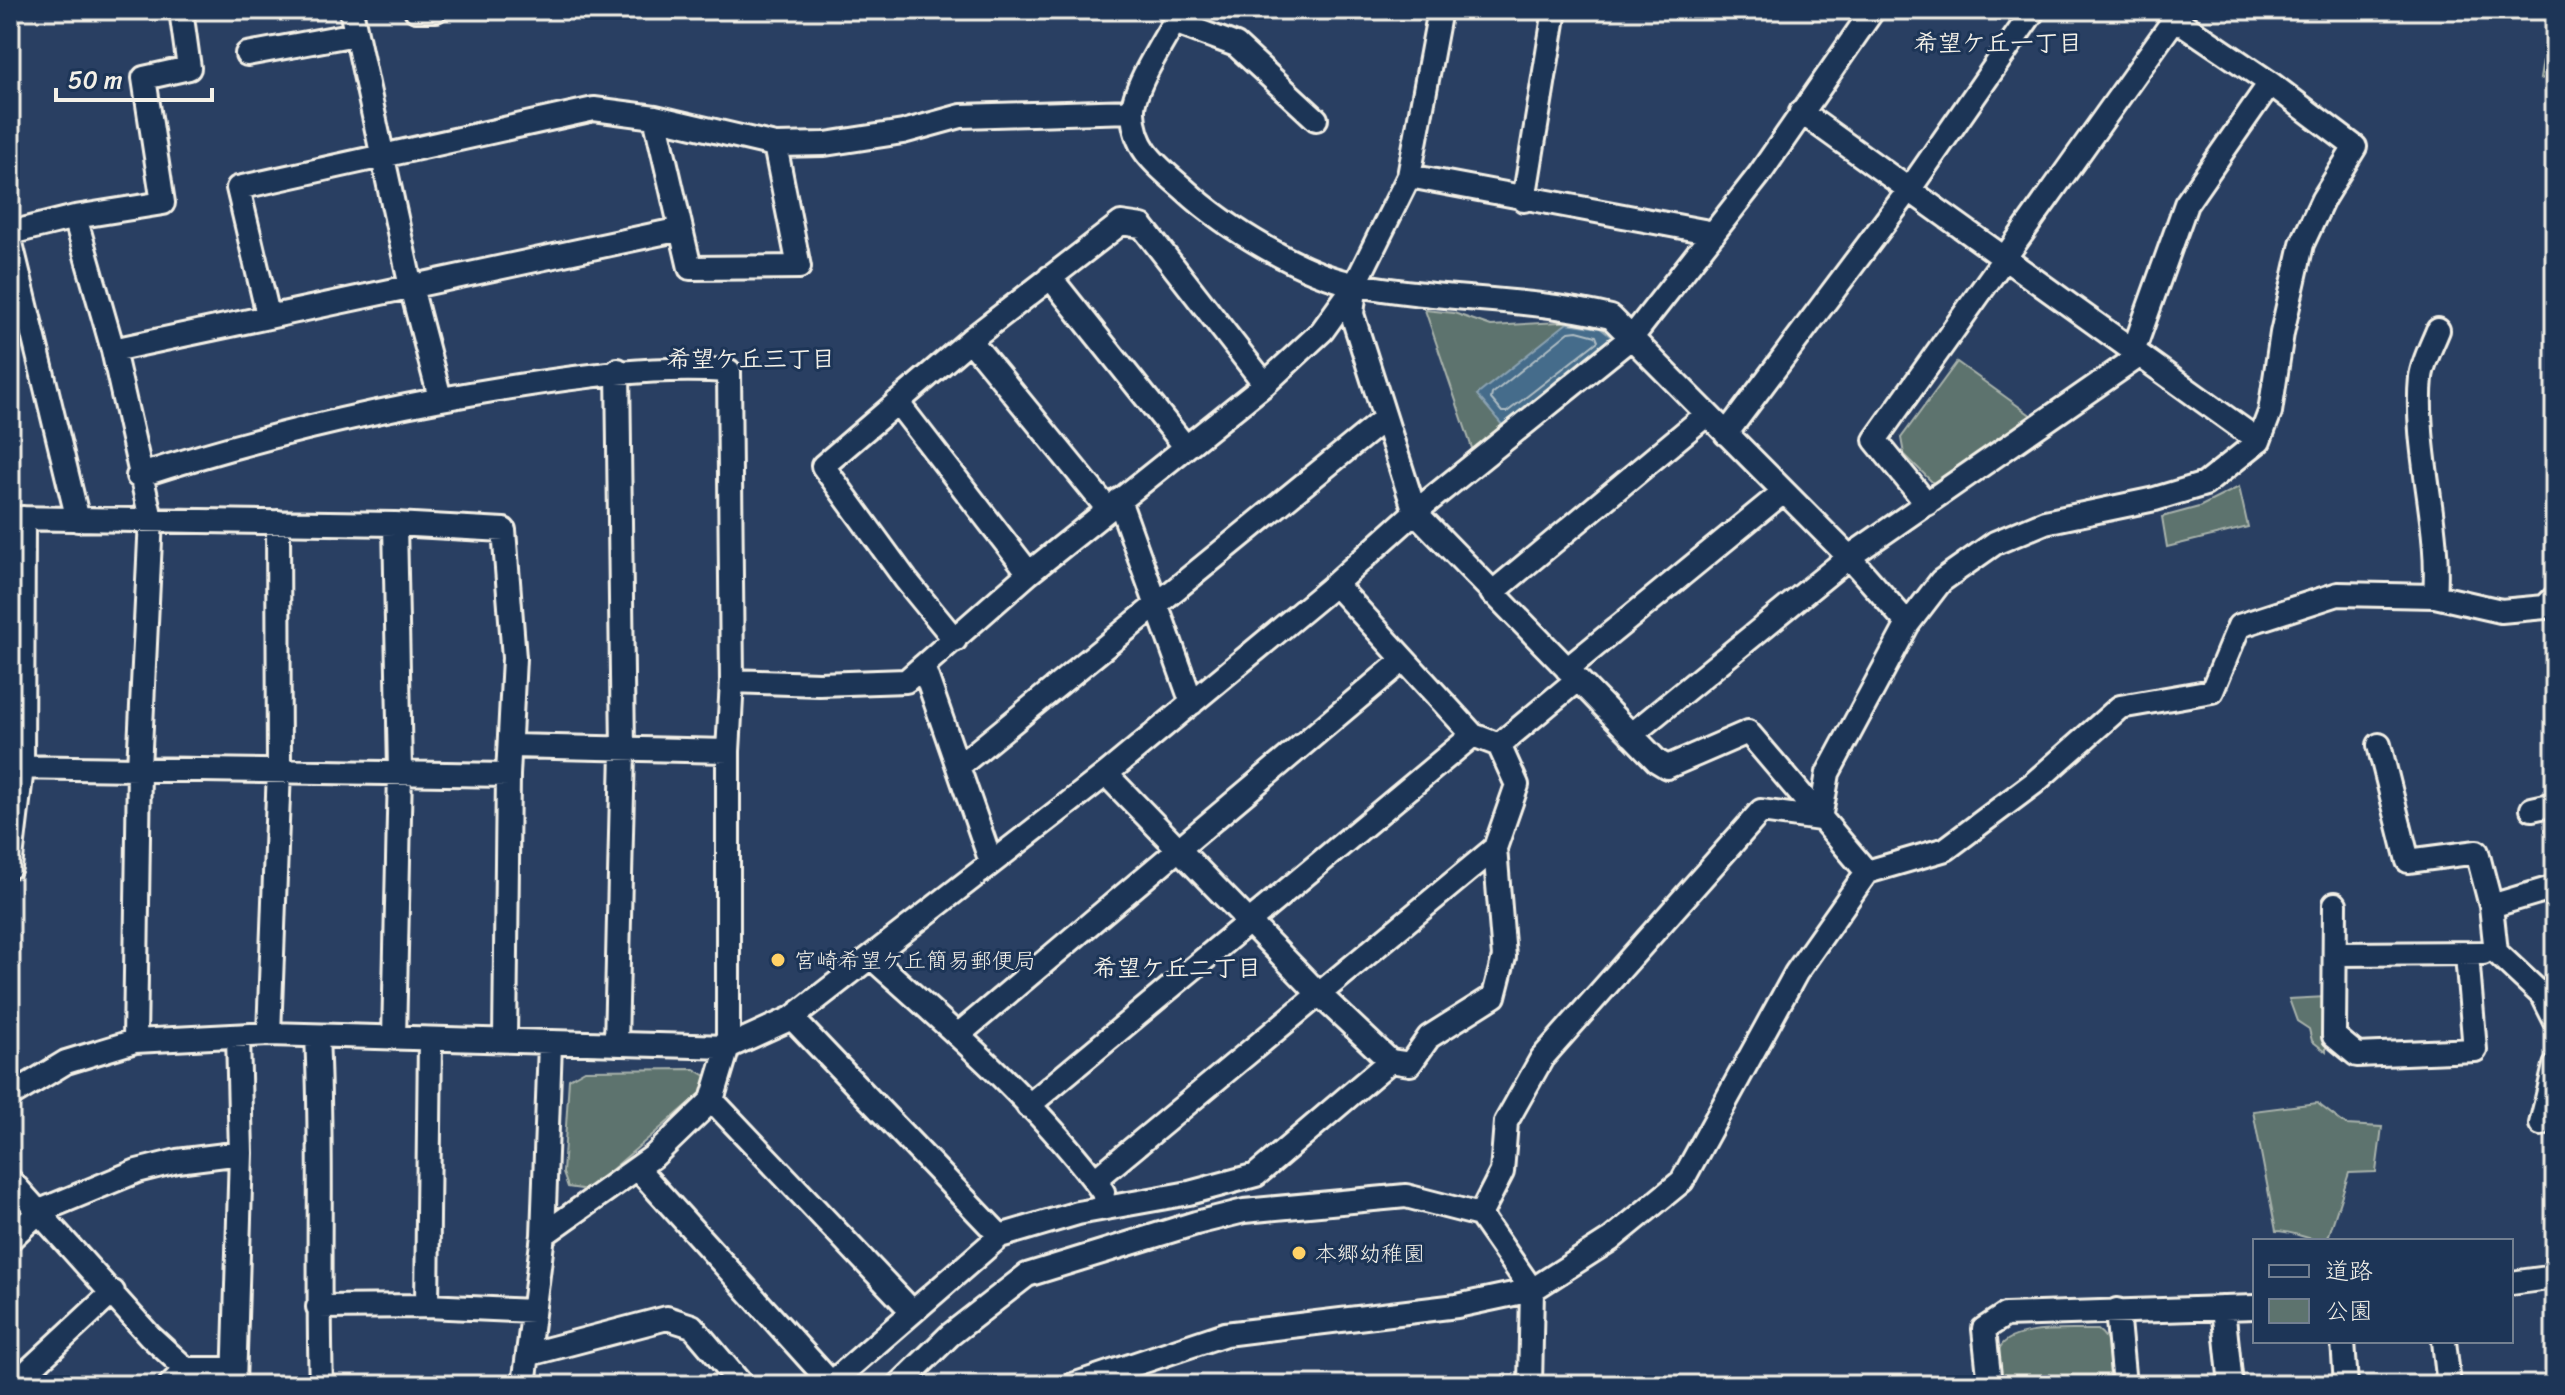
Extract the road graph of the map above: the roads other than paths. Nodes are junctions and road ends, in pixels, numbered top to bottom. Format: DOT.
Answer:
graph roads {
  1 [pos="181,10"];
  2 [pos="351,10"];
  3 [pos="416,10"];
  4 [pos="436,10"];
  5 [pos="1440,10"];
  6 [pos="1555,10"];
  7 [pos="1873,10"];
  8 [pos="2034,10"];
  9 [pos="2179,15"];
  10 [pos="1178,16"];
  11 [pos="356,34"];
  12 [pos="247,54"];
  13 [pos="2270,83"];
  14 [pos="1132,111"];
  15 [pos="1801,112"];
  16 [pos="655,117"];
  17 [pos="1316,119"];
  18 [pos="775,145"];
  19 [pos="382,157"];
  20 [pos="1409,176"];
  21 [pos="1909,190"];
  22 [pos="1524,200"];
  23 [pos="75,217"];
  24 [pos="681,229"];
  25 [pos="1714,233"];
  26 [pos="10,236"];
  27 [pos="2002,258"];
  28 [pos="1050,277"];
  29 [pos="1355,285"];
  30 [pos="411,287"];
  31 [pos="268,315"];
  32 [pos="2438,330"];
  33 [pos="1633,336"];
  34 [pos="970,340"];
  35 [pos="113,350"];
  36 [pos="2136,352"];
  37 [pos="618,370"];
  38 [pos="1265,384"];
  39 [pos="440,398"];
  40 [pos="897,402"];
  41 [pos="1706,415"];
  42 [pos="1384,419"];
  43 [pos="1726,434"];
  44 [pos="2259,441"];
  45 [pos="1184,445"];
  46 [pos="138,476"];
  47 [pos="1782,493"];
  48 [pos="1113,504"];
  49 [pos="1927,504"];
  50 [pos="1415,512"];
  51 [pos="16,518"];
  52 [pos="151,519"];
  53 [pos="78,520"];
  54 [pos="278,522"];
  55 [pos="395,524"];
  56 [pos="1849,557"];
  57 [pos="1029,573"];
  58 [pos="1335,584"];
  59 [pos="1492,593"];
  60 [pos="2435,596"];
  61 [pos="2555,597"];
  62 [pos="1159,603"];
  63 [pos="1908,624"];
  64 [pos="955,640"];
  65 [pos="1402,661"];
  66 [pos="923,666"];
  67 [pos="1572,674"];
  68 [pos="732,681"];
  69 [pos="1192,703"];
  70 [pos="1473,735"];
  71 [pos="1631,735"];
  72 [pos="1499,745"];
  73 [pos="2379,745"];
  74 [pos="512,746"];
  75 [pos="623,750"];
  76 [pos="728,751"];
  77 [pos="959,766"];
  78 [pos="16,768"];
  79 [pos="139,768"];
  80 [pos="279,769"];
  81 [pos="400,771"];
  82 [pos="1106,774"];
  83 [pos="508,775"];
  84 [pos="2555,804"];
  85 [pos="2532,809"];
  86 [pos="1820,819"];
  87 [pos="1495,848"];
  88 [pos="1180,850"];
  89 [pos="991,862"];
  90 [pos="10,867"];
  91 [pos="1867,872"];
  92 [pos="2555,887"];
  93 [pos="2335,904"];
  94 [pos="2491,906"];
  95 [pos="1249,922"];
  96 [pos="2496,952"];
  97 [pos="2337,954"];
  98 [pos="2467,955"];
  99 [pos="871,957"];
  100 [pos="1318,993"];
  101 [pos="792,1018"];
  102 [pos="2555,1020"];
  103 [pos="269,1034"];
  104 [pos="958,1035"];
  105 [pos="238,1036"];
  106 [pos="317,1037"];
  107 [pos="394,1038"];
  108 [pos="430,1039"];
  109 [pos="505,1039"];
  110 [pos="135,1041"];
  111 [pos="550,1044"];
  112 [pos="616,1044"];
  113 [pos="728,1047"];
  114 [pos="1390,1061"];
  115 [pos="2555,1066"];
  116 [pos="10,1096"];
  117 [pos="712,1100"];
  118 [pos="1028,1106"];
  119 [pos="2541,1124"];
  120 [pos="241,1153"];
  121 [pos="637,1168"];
  122 [pos="10,1180"];
  123 [pos="1095,1180"];
  124 [pos="1113,1206"];
  125 [pos="40,1211"];
  126 [pos="1480,1215"];
  127 [pos="543,1235"];
  128 [pos="1000,1236"];
  129 [pos="10,1239"];
  130 [pos="2555,1277"];
  131 [pos="2513,1283"];
  132 [pos="1532,1290"];
  133 [pos="113,1292"];
  134 [pos="427,1306"];
  135 [pos="318,1307"];
  136 [pos="2253,1307"];
  137 [pos="2223,1308"];
  138 [pos="2117,1310"];
  139 [pos="533,1311"];
  140 [pos="912,1311"];
  141 [pos="2343,1343"];
  142 [pos="2444,1343"];
  143 [pos="530,1354"];
  144 [pos="178,1377"];
  145 [pos="234,1377"];
  146 [pos="830,1384"];
  147 [pos="13,1385"];
  148 [pos="321,1385"];
  149 [pos="524,1385"];
  150 [pos="742,1385"];
  151 [pos="899,1385"];
  152 [pos="1073,1385"];
  153 [pos="1530,1385"];
  154 [pos="1990,1385"];
  155 [pos="2124,1385"];
  156 [pos="2231,1385"];
  157 [pos="2346,1385"];
  158 [pos="2449,1385"];
  1 -- 23 [label="street"];
  2 -- 11 [label="street"];
  3 -- 4 [label="street"];
  5 -- 20 [label="street"];
  6 -- 22 [label="street"];
  7 -- 15 [label="street"];
  8 -- 21 [label="street"];
  9 -- 13 [label="street"];
  9 -- 27 [label="street"];
  10 -- 14 [label="street"];
  10 -- 17 [label="street"];
  11 -- 12 [label="street"];
  11 -- 19 [label="street"];
  13 -- 36 [label="street"];
  13 -- 44 [label="street"];
  14 -- 18 [label="street"];
  14 -- 29 [label="street"];
  15 -- 21 [label="street"];
  15 -- 25 [label="street"];
  16 -- 18 [label="street"];
  16 -- 19 [label="street"];
  16 -- 24 [label="street"];
  18 -- 24 [label="street"];
  19 -- 30 [label="street"];
  19 -- 31 [label="street"];
  20 -- 22 [label="street"];
  20 -- 29 [label="street"];
  21 -- 27 [label="street"];
  21 -- 43 [label="street"];
  22 -- 25 [label="street"];
  23 -- 26 [label="street"];
  23 -- 35 [label="street"];
  24 -- 30 [label="street"];
  25 -- 33 [label="street"];
  26 -- 53 [label="street"];
  27 -- 36 [label="street"];
  27 -- 49 [label="street"];
  28 -- 34 [label="street"];
  28 -- 38 [label="street"];
  28 -- 45 [label="street"];
  29 -- 33 [label="street"];
  29 -- 38 [label="street"];
  29 -- 42 [label="street"];
  30 -- 31 [label="street"];
  30 -- 39 [label="street"];
  31 -- 35 [label="street"];
  32 -- 60 [label="street"];
  33 -- 41 [label="street"];
  33 -- 50 [label="street"];
  34 -- 40 [label="street"];
  34 -- 48 [label="street"];
  35 -- 46 [label="street"];
  36 -- 44 [label="street"];
  36 -- 49 [label="street"];
  37 -- 39 [label="street"];
  37 -- 68 [label="street"];
  37 -- 75 [label="street"];
  38 -- 45 [label="street"];
  39 -- 46 [label="street"];
  40 -- 57 [label="street"];
  40 -- 64 [label="street"];
  41 -- 43 [label="street"];
  41 -- 59 [label="street"];
  42 -- 50 [label="street"];
  42 -- 62 [label="street"];
  43 -- 47 [label="street"];
  44 -- 63 [label="street"];
  45 -- 48 [label="street"];
  46 -- 52 [label="street"];
  47 -- 56 [label="street"];
  47 -- 67 [label="street"];
  48 -- 57 [label="street"];
  48 -- 62 [label="street"];
  49 -- 56 [label="street"];
  50 -- 58 [label="street"];
  50 -- 59 [label="street"];
  51 -- 53 [label="street"];
  51 -- 78 [label="street"];
  52 -- 53 [label="street"];
  52 -- 54 [label="street"];
  52 -- 79 [label="street"];
  54 -- 55 [label="street"];
  54 -- 80 [label="street"];
  55 -- 74 [label="street"];
  55 -- 81 [label="street"];
  56 -- 63 [label="street"];
  56 -- 71 [label="street"];
  57 -- 64 [label="street"];
  58 -- 65 [label="street"];
  58 -- 69 [label="street"];
  59 -- 67 [label="street"];
  60 -- 61 [label="street"];
  60 -- 91 [label="street"];
  62 -- 69 [label="street"];
  62 -- 77 [label="street"];
  63 -- 86 [label="street"];
  64 -- 66 [label="street"];
  65 -- 70 [label="street"];
  65 -- 88 [label="street"];
  66 -- 68 [label="street"];
  66 -- 77 [label="street"];
  67 -- 71 [label="street"];
  67 -- 72 [label="street"];
  68 -- 76 [label="street"];
  69 -- 82 [label="street"];
  70 -- 72 [label="street"];
  70 -- 95 [label="street"];
  71 -- 86 [label="street"];
  72 -- 87 [label="street"];
  73 -- 94 [label="street"];
  74 -- 75 [label="street"];
  74 -- 83 [label="street"];
  75 -- 76 [label="street"];
  75 -- 112 [label="street"];
  76 -- 113 [label="street"];
  77 -- 89 [label="street"];
  78 -- 79 [label="street"];
  78 -- 90 [label="street"];
  79 -- 80 [label="street"];
  79 -- 110 [label="street"];
  80 -- 81 [label="street"];
  80 -- 103 [label="street"];
  81 -- 83 [label="street"];
  81 -- 107 [label="street"];
  82 -- 88 [label="street"];
  82 -- 89 [label="street"];
  83 -- 109 [label="street"];
  84 -- 85 [label="street"];
  86 -- 91 [label="street"];
  86 -- 126 [label="street"];
  87 -- 100 [label="street"];
  87 -- 114 [label="street"];
  88 -- 95 [label="street"];
  88 -- 104 [label="street"];
  89 -- 99 [label="street"];
  91 -- 132 [label="street"];
  92 -- 94 [label="street"];
  93 -- 97 [label="street"];
  94 -- 96 [label="street"];
  95 -- 100 [label="street"];
  95 -- 118 [label="street"];
  96 -- 98 [label="street"];
  96 -- 102 [label="street"];
  97 -- 98 [label="street"];
  97 -- 98 [label="street"];
  99 -- 101 [label="street"];
  99 -- 104 [label="street"];
  100 -- 114 [label="street"];
  100 -- 123 [label="street"];
  101 -- 113 [label="street"];
  101 -- 128 [label="street"];
  103 -- 105 [label="street"];
  103 -- 106 [label="street"];
  104 -- 118 [label="street"];
  105 -- 110 [label="street"];
  105 -- 120 [label="street"];
  106 -- 107 [label="street"];
  106 -- 135 [label="street"];
  107 -- 108 [label="street"];
  108 -- 109 [label="street"];
  108 -- 134 [label="street"];
  109 -- 111 [label="street"];
  110 -- 116 [label="street"];
  111 -- 112 [label="street"];
  111 -- 127 [label="street"];
  112 -- 113 [label="street"];
  113 -- 117 [label="street"];
  114 -- 124 [label="street"];
  115 -- 119 [label="street"];
  117 -- 121 [label="street"];
  117 -- 140 [label="street"];
  118 -- 123 [label="street"];
  120 -- 125 [label="street"];
  120 -- 145 [label="street"];
  121 -- 127 [label="street"];
  121 -- 146 [label="street"];
  122 -- 125 [label="street"];
  123 -- 124 [label="street"];
  124 -- 128 [label="street"];
  125 -- 129 [label="street"];
  125 -- 133 [label="street"];
  126 -- 132 [label="street"];
  126 -- 151 [label="street"];
  127 -- 139 [label="street"];
  128 -- 140 [label="street"];
  130 -- 131 [label="street"];
  132 -- 152 [label="street"];
  132 -- 153 [label="street"];
  133 -- 144 [label="street"];
  133 -- 147 [label="street"];
  134 -- 135 [label="street"];
  134 -- 139 [label="street"];
  135 -- 148 [label="street"];
  136 -- 137 [label="street"];
  137 -- 138 [label="street"];
  137 -- 156 [label="street"];
  138 -- 154 [label="street"];
  138 -- 155 [label="street"];
  139 -- 143 [label="street"];
  140 -- 146 [label="street"];
  141 -- 157 [label="street"];
  142 -- 158 [label="street"];
  143 -- 149 [label="street"];
  143 -- 150 [label="street"];
  144 -- 145 [label="street"];
}
